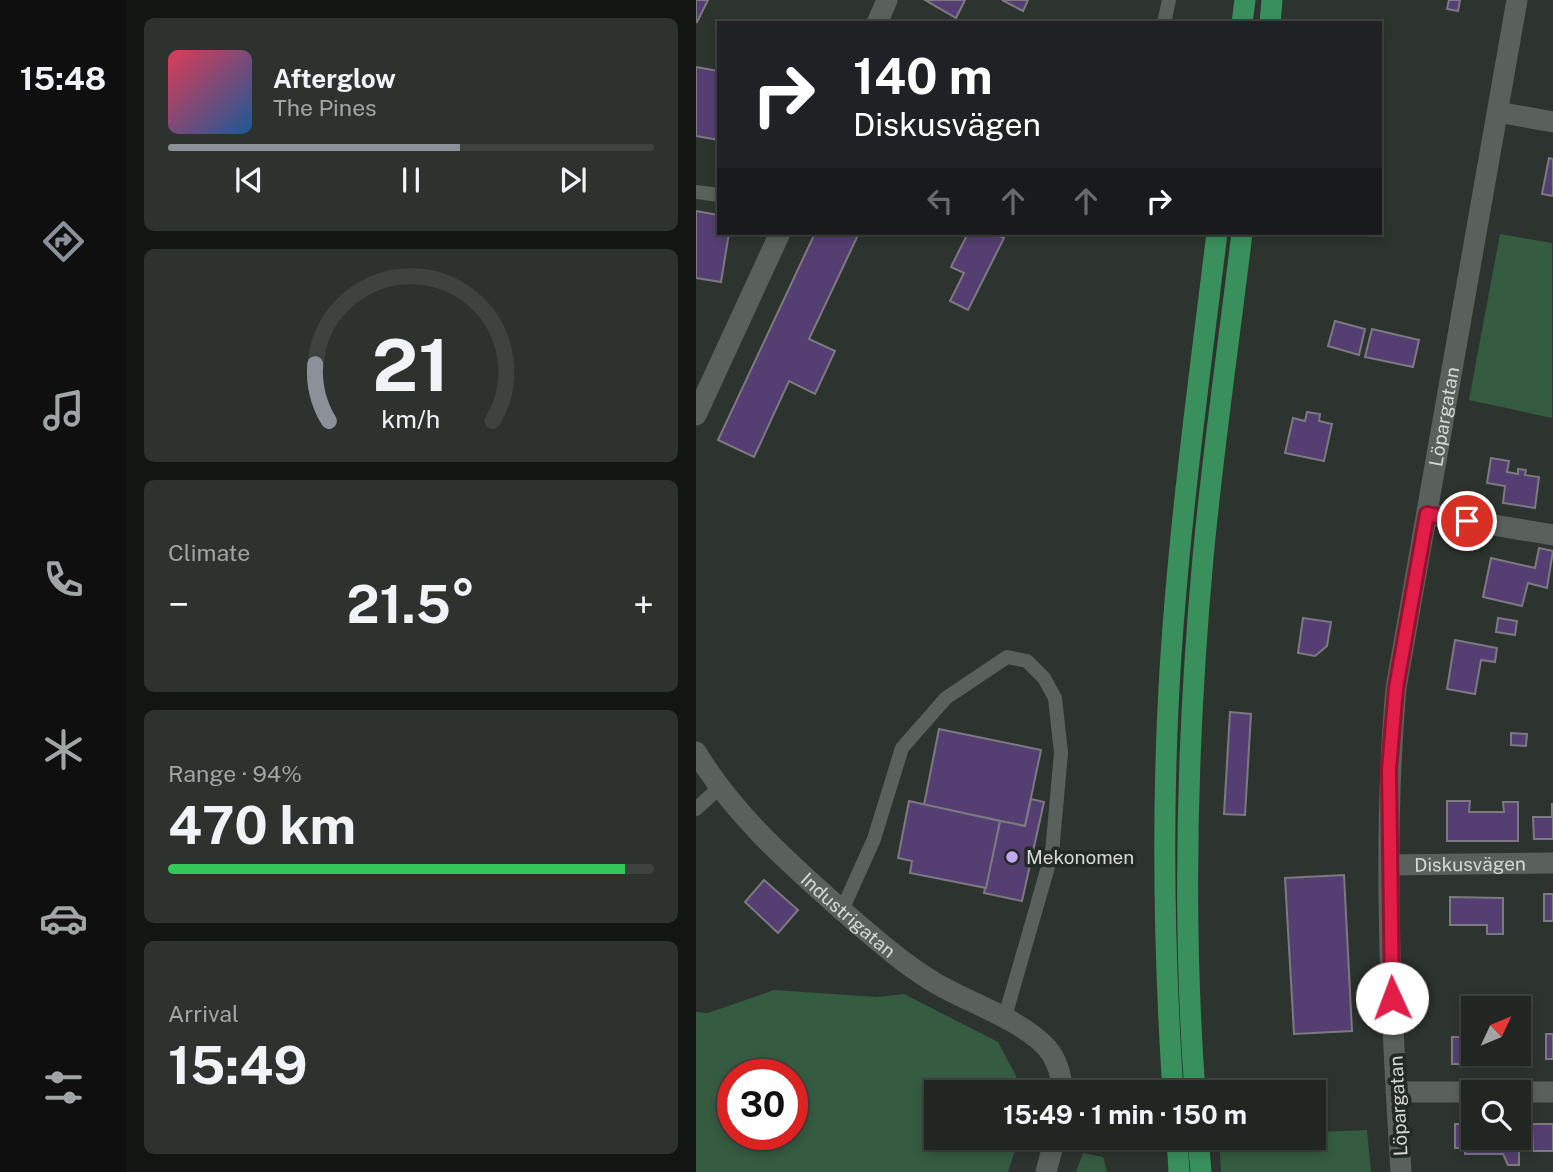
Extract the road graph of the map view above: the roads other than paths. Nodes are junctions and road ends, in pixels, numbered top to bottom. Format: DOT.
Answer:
graph roads {
  1 [pos="887,0"];
  2 [pos="1169,0"];
  3 [pos="1245,0"];
  4 [pos="1272,0"];
  5 [pos="1517,0"];
  6 [pos="878,21"];
  7 [pos="1164,21"];
  8 [pos="1242,21"];
  9 [pos="1270,21"];
  10 [pos="1498,112"];
  11 [pos="1552,122"];
  12 [pos="696,192"];
  13 [pos="717,195"];
  14 [pos="779,235"];
  15 [pos="1217,235"];
  16 [pos="1242,235"];
  17 [pos="696,415"];
  18 [pos="1427,514"];
  19 [pos="1552,535"];
  20 [pos="696,752"];
  21 [pos="720,787"];
  22 [pos="696,809"];
  23 [pos="1552,863"];
  24 [pos="1390,865"];
  25 [pos="842,910"];
  26 [pos="1004,1020"];
  27 [pos="1062,1080"];
  28 [pos="1173,1080"];
  29 [pos="1194,1080"];
  30 [pos="1396,1092"];
  31 [pos="1461,1092"];
  32 [pos="1531,1092"];
  33 [pos="1552,1092"];
  34 [pos="1052,1150"];
  35 [pos="1178,1150"];
  36 [pos="1199,1150"];
  37 [pos="1046,1172"];
  38 [pos="1179,1172"];
  39 [pos="1201,1172"];
  40 [pos="1401,1172"];
  1 -- 6 [label="street"];
  2 -- 7 [label="lane"];
  3 -- 8 [label="highway"];
  4 -- 9 [label="highway"];
  5 -- 10 [label="street, Löpargatan"];
  10 -- 11 [label="street"];
  10 -- 18 [label="street, Löpargatan"];
  12 -- 13 [label="lane"];
  14 -- 17 [label="street"];
  15 -- 28 [label="highway"];
  16 -- 29 [label="highway"];
  18 -- 19 [label="street"];
  18 -- 24 [label="street, Löpargatan"];
  20 -- 21 [label="street, Industrigatan"];
  21 -- 22 [label="lane"];
  21 -- 25 [label="street, Industrigatan"];
  23 -- 24 [label="street, Diskusvägen"];
  24 -- 30 [label="street, Löpargatan"];
  25 -- 26 [label="street, Industrigatan"];
  25 -- 26 [label="lane"];
  26 -- 27 [label="street, Industrigatan"];
  30 -- 31 [label="street"];
  30 -- 40 [label="street, Löpargatan"];
  32 -- 33 [label="street"];
  34 -- 37 [label="street"];
  35 -- 38 [label="highway"];
  36 -- 39 [label="highway"];
}
